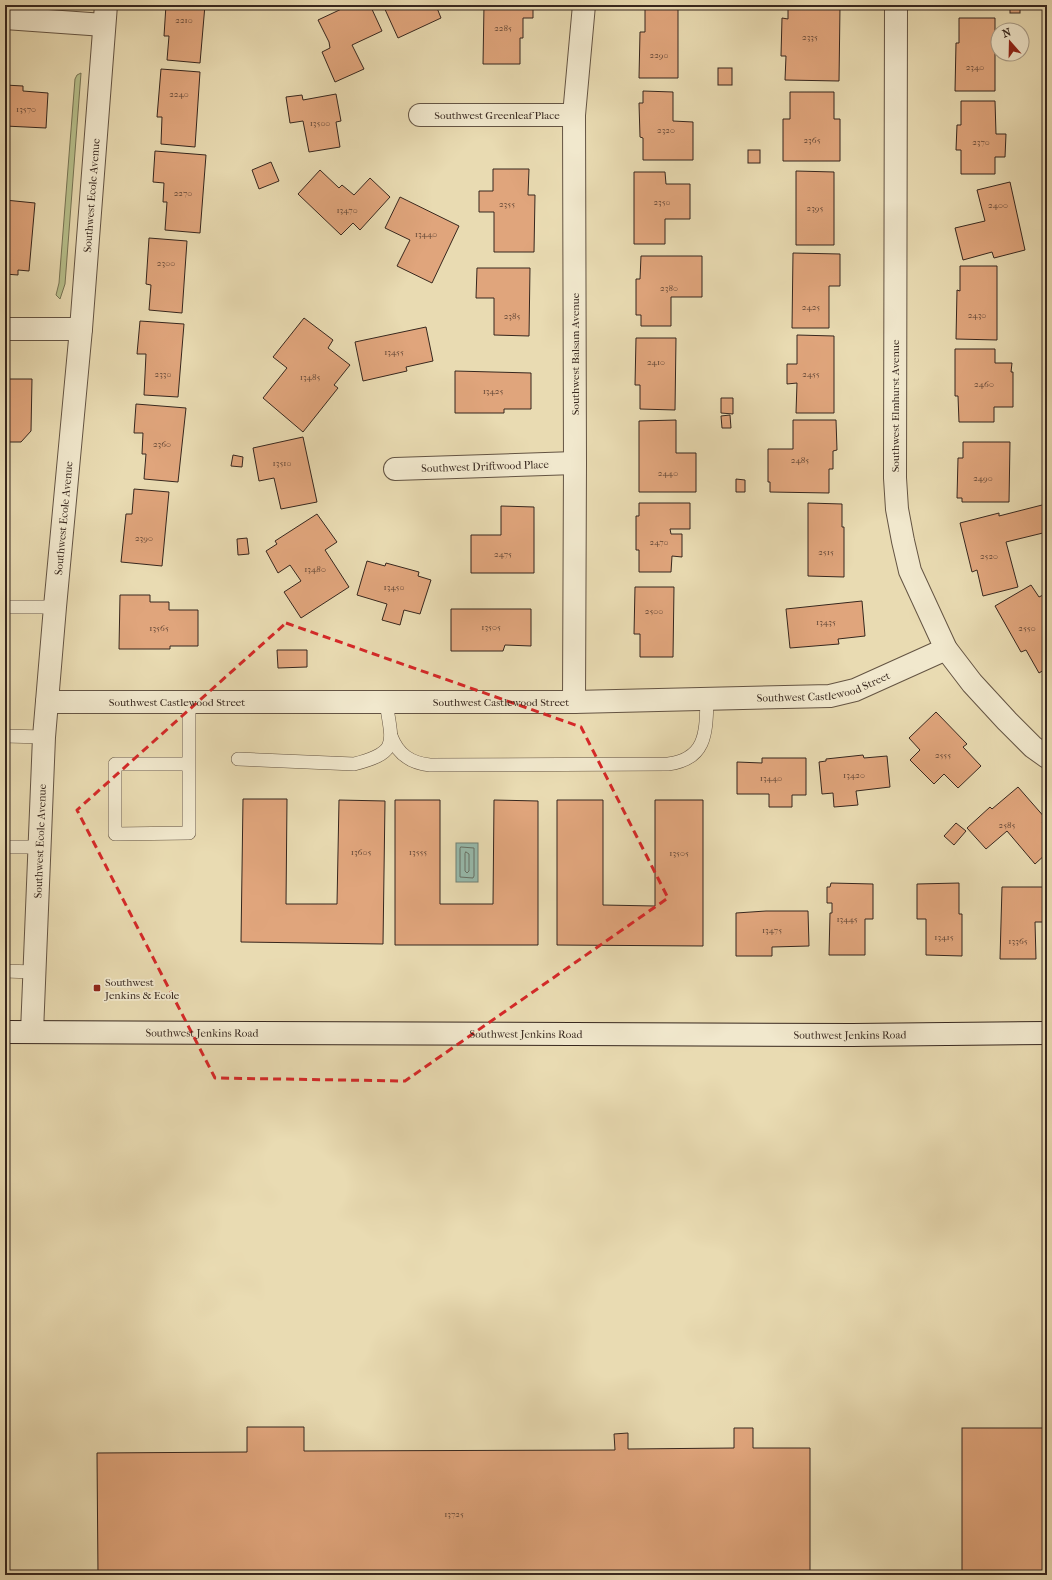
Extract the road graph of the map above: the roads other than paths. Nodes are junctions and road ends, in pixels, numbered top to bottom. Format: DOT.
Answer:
graph roads {
  1 [pos="584,5"];
  2 [pos="896,5"];
  3 [pos="105,15"];
  4 [pos="5,18"];
  5 [pos="574,114"];
  6 [pos="420,115"];
  7 [pos="5,329"];
  8 [pos="81,329"];
  9 [pos="575,463"];
  10 [pos="395,469"];
  11 [pos="55,607"];
  12 [pos="5,608"];
  13 [pos="946,650"];
  14 [pos="707,699"];
  15 [pos="47,702"];
  16 [pos="189,702"];
  17 [pos="386,702"];
  18 [pos="574,702"];
  19 [pos="5,736"];
  20 [pos="391,736"];
  21 [pos="44,737"];
  22 [pos="1047,758"];
  23 [pos="238,759"];
  24 [pos="189,764"];
  25 [pos="5,847"];
  26 [pos="40,847"];
  27 [pos="5,971"];
  28 [pos="33,972"];
  29 [pos="5,1032"];
  30 [pos="32,1032"];
  31 [pos="1047,1034"];
  1 -- 5 [label="street, Southwest Balsam Avenue"];
  2 -- 13 [label="street, Southwest Elmhurst Avenue"];
  3 -- 4 [label="street"];
  3 -- 8 [label="street, Southwest Ecole Avenue"];
  5 -- 6 [label="street, Southwest Greenleaf Place"];
  5 -- 9 [label="street, Southwest Balsam Avenue"];
  7 -- 8 [label="street"];
  8 -- 11 [label="street, Southwest Ecole Avenue"];
  9 -- 10 [label="street, Southwest Driftwood Place"];
  9 -- 18 [label="street, Southwest Balsam Avenue"];
  11 -- 12 [label="lane"];
  11 -- 15 [label="street, Southwest Ecole Avenue"];
  13 -- 14 [label="street, Southwest Castlewood Street"];
  13 -- 22 [label="street, Southwest Elmhurst Avenue"];
  14 -- 18 [label="street, Southwest Castlewood Street"];
  14 -- 20 [label="lane"];
  15 -- 16 [label="street, Southwest Castlewood Street"];
  15 -- 21 [label="street, Southwest Ecole Avenue"];
  16 -- 17 [label="street, Southwest Castlewood Street"];
  16 -- 24 [label="lane"];
  17 -- 18 [label="street, Southwest Castlewood Street"];
  17 -- 20 [label="lane"];
  19 -- 21 [label="lane"];
  20 -- 23 [label="lane"];
  21 -- 26 [label="street, Southwest Ecole Avenue"];
  24 -- 24 [label="lane"];
  25 -- 26 [label="lane"];
  26 -- 28 [label="street, Southwest Ecole Avenue"];
  27 -- 28 [label="lane"];
  28 -- 30 [label="street, Southwest Ecole Avenue"];
  29 -- 30 [label="street, Southwest Jenkins Road"];
  30 -- 31 [label="street, Southwest Jenkins Road"];
}
